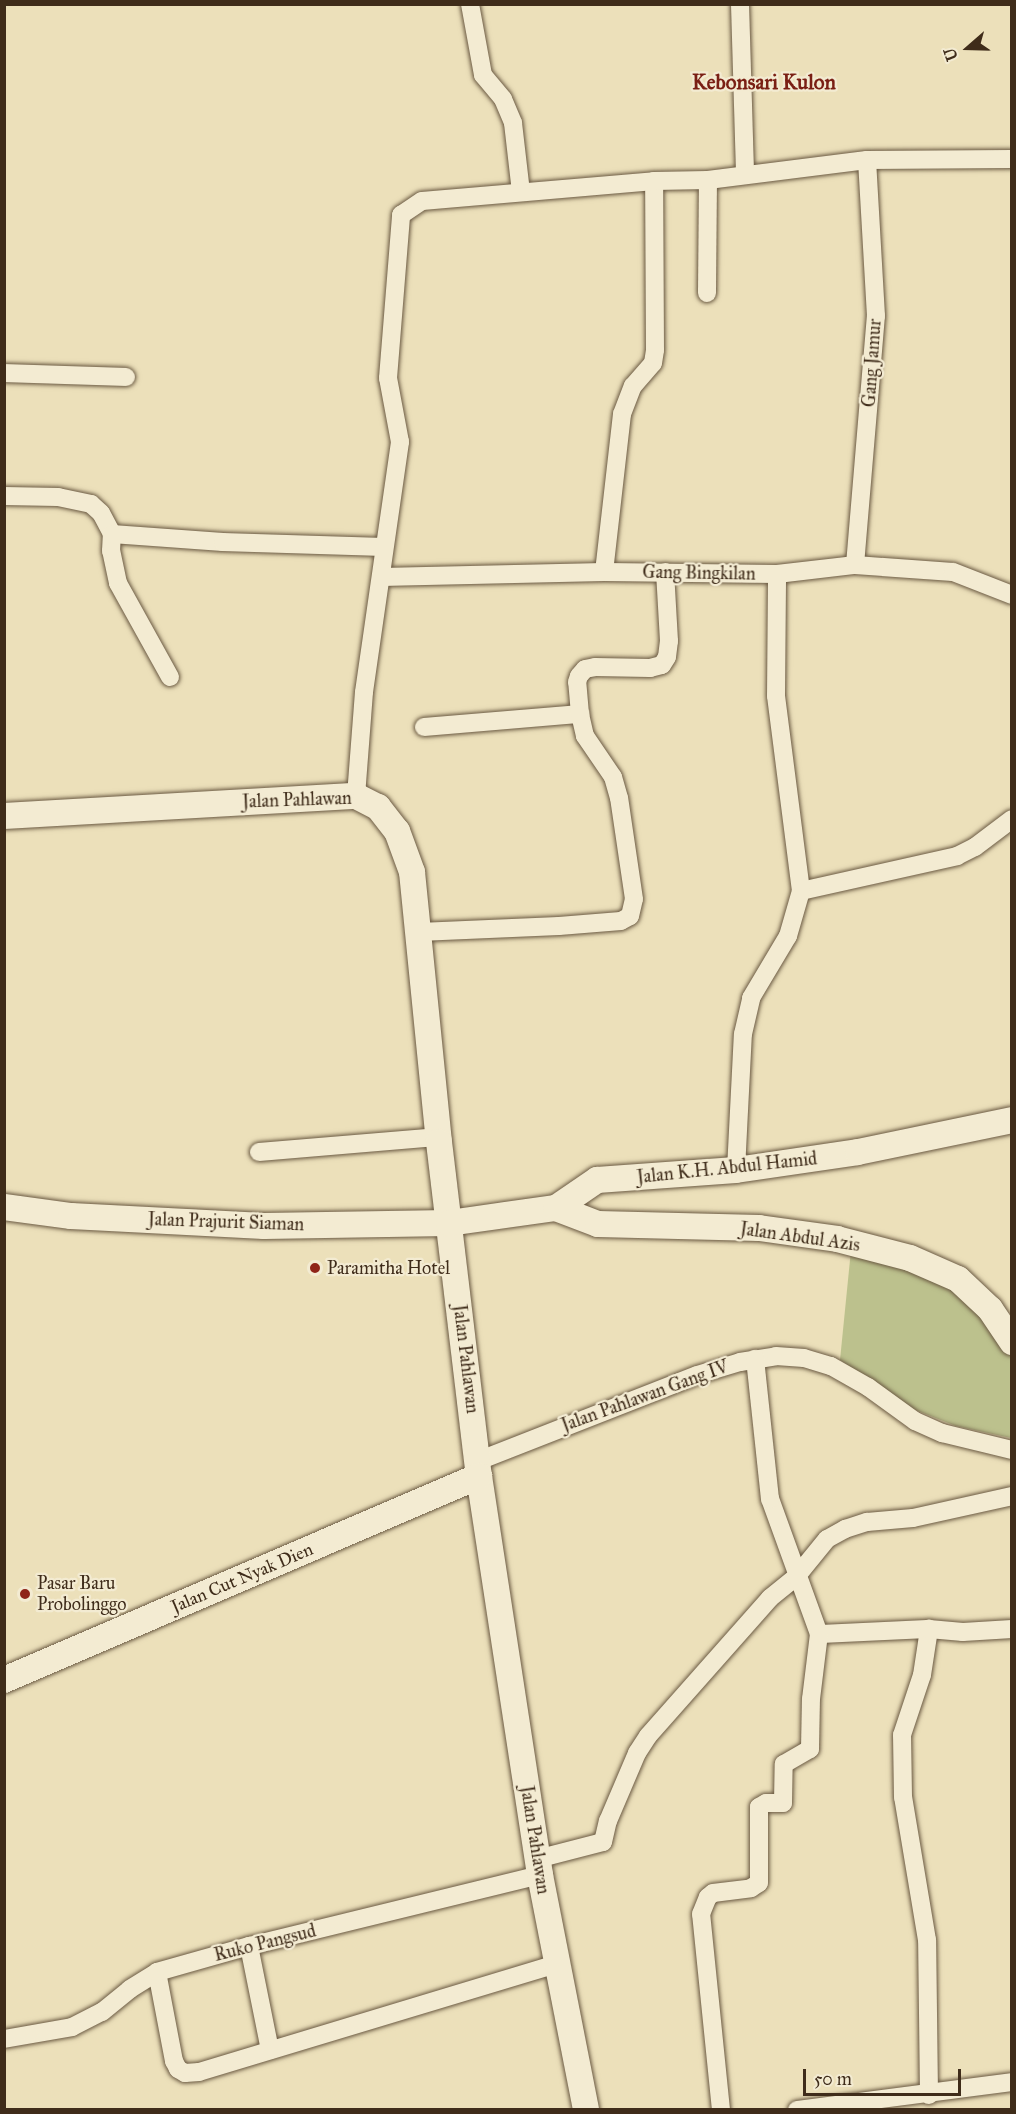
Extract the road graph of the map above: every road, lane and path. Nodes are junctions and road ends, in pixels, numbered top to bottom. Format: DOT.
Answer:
graph roads {
  1 [pos="470,4"];
  2 [pos="740,4"];
  3 [pos="1011,159"];
  4 [pos="867,160"];
  5 [pos="745,175"];
  6 [pos="708,180"];
  7 [pos="654,181"];
  8 [pos="520,192"];
  9 [pos="707,293"];
  10 [pos="4,373"];
  11 [pos="126,377"];
  12 [pos="4,496"];
  13 [pos="112,534"];
  14 [pos="383,548"];
  15 [pos="855,565"];
  16 [pos="604,572"];
  17 [pos="665,572"];
  18 [pos="777,574"];
  19 [pos="381,577"];
  20 [pos="1011,595"];
  21 [pos="170,676"];
  22 [pos="580,714"];
  23 [pos="424,727"];
  24 [pos="356,796"];
  25 [pos="4,816"];
  26 [pos="1011,819"];
  27 [pos="801,891"];
  28 [pos="419,932"];
  29 [pos="1011,1120"];
  30 [pos="439,1137"];
  31 [pos="259,1152"];
  32 [pos="736,1170"];
  33 [pos="4,1207"];
  34 [pos="556,1208"];
  35 [pos="449,1223"];
  36 [pos="1011,1342"];
  37 [pos="755,1359"];
  38 [pos="1011,1450"];
  39 [pos="479,1468"];
  40 [pos="1011,1496"];
  41 [pos="796,1577"];
  42 [pos="929,1629"];
  43 [pos="1011,1629"];
  44 [pos="819,1634"];
  45 [pos="4,1680"];
  46 [pos="538,1867"];
  47 [pos="249,1946"];
  48 [pos="556,1964"];
  49 [pos="158,1972"];
  50 [pos="4,2039"];
  51 [pos="270,2050"];
  52 [pos="1011,2082"];
  53 [pos="929,2095"];
  54 [pos="903,2103"];
  55 [pos="586,2109"];
  56 [pos="721,2109"];
  57 [pos="797,2109"];
  1 -- 8 [label="street"];
  2 -- 5 [label="street"];
  3 -- 4 [label="street"];
  4 -- 5 [label="street"];
  4 -- 15 [label="street, Gang Jamur"];
  5 -- 6 [label="street"];
  6 -- 7 [label="street"];
  6 -- 9 [label="street"];
  7 -- 8 [label="street"];
  7 -- 16 [label="street"];
  8 -- 14 [label="street"];
  10 -- 11 [label="street"];
  12 -- 13 [label="street"];
  13 -- 14 [label="street"];
  13 -- 21 [label="street"];
  14 -- 19 [label="street"];
  15 -- 18 [label="street, Gang Bingkilan"];
  15 -- 20 [label="street, Gang Bingkilan"];
  16 -- 17 [label="street, Gang Bingkilan"];
  16 -- 19 [label="street, Gang Bingkilan"];
  17 -- 18 [label="street, Gang Bingkilan"];
  17 -- 22 [label="street"];
  18 -- 27 [label="street"];
  19 -- 24 [label="street"];
  22 -- 23 [label="street"];
  22 -- 28 [label="street"];
  24 -- 25 [label="street, Jalan Pahlawan"];
  24 -- 28 [label="street, Jalan Pahlawan"];
  26 -- 27 [label="street"];
  27 -- 32 [label="street"];
  28 -- 30 [label="street, Jalan Pahlawan"];
  29 -- 32 [label="street, Jalan K.H. Abdul Hamid"];
  30 -- 31 [label="street"];
  30 -- 35 [label="street, Jalan Pahlawan"];
  32 -- 34 [label="street, Jalan K.H. Abdul Hamid"];
  33 -- 35 [label="street, Jalan Prajurit Siaman"];
  34 -- 35 [label="street, Jalan K.H. Abdul Hamid"];
  34 -- 36 [label="street, Jalan Abdul Azis"];
  35 -- 39 [label="street, Jalan Pahlawan"];
  37 -- 38 [label="street, Jalan Pahlawan Gang IV"];
  37 -- 39 [label="street, Jalan Pahlawan Gang IV"];
  37 -- 41 [label="street"];
  39 -- 45 [label="street, Jalan Cut Nyak Dien"];
  39 -- 46 [label="street, Jalan Pahlawan"];
  40 -- 41 [label="street"];
  41 -- 44 [label="street"];
  41 -- 46 [label="street, Ruko Pangsud"];
  42 -- 43 [label="street"];
  42 -- 44 [label="street"];
  42 -- 53 [label="street"];
  44 -- 56 [label="street"];
  46 -- 47 [label="street, Ruko Pangsud"];
  46 -- 48 [label="street, Jalan Pahlawan"];
  47 -- 49 [label="street, Ruko Pangsud"];
  47 -- 51 [label="street"];
  48 -- 51 [label="street"];
  48 -- 55 [label="street, Jalan Pahlawan"];
  49 -- 50 [label="street, Ruko Pangsud"];
  49 -- 51 [label="street"];
  52 -- 53 [label="street"];
  53 -- 54 [label="street"];
  54 -- 57 [label="street"];
}
